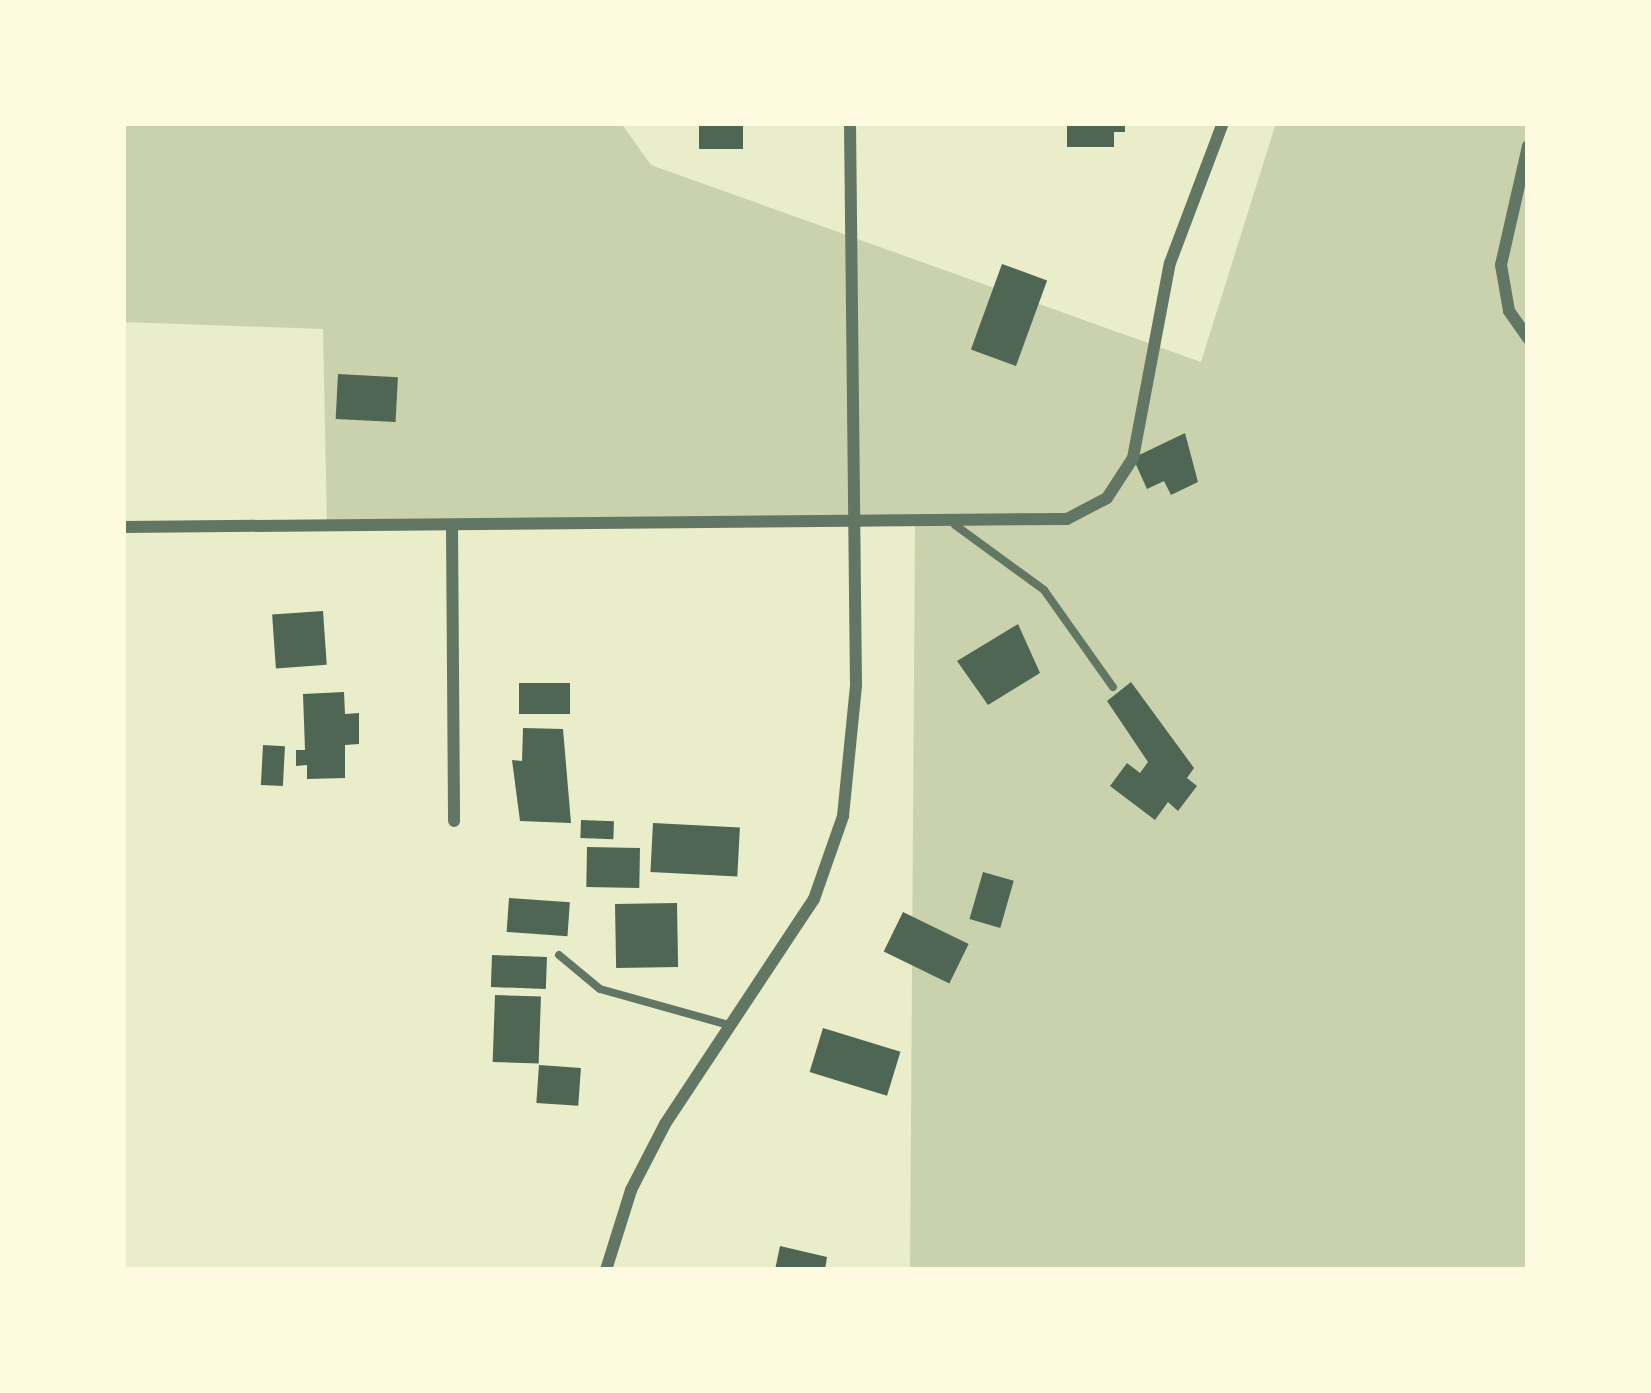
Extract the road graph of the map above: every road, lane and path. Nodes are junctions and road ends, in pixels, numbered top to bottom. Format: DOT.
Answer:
graph roads {
  1 [pos="850,123"];
  2 [pos="1223,123"];
  3 [pos="1528,146"];
  4 [pos="1528,338"];
  5 [pos="955,525"];
  6 [pos="123,526"];
  7 [pos="853,526"];
  8 [pos="452,527"];
  9 [pos="1113,686"];
  10 [pos="454,821"];
  11 [pos="559,955"];
  12 [pos="729,1025"];
  13 [pos="606,1270"];
  1 -- 7 [label="street"];
  2 -- 5 [label="street"];
  3 -- 4 [label="street"];
  5 -- 7 [label="street"];
  5 -- 9 [label="lane"];
  6 -- 8 [label="street"];
  7 -- 8 [label="street"];
  7 -- 12 [label="street"];
  8 -- 10 [label="street"];
  11 -- 12 [label="lane"];
  12 -- 13 [label="street"];
}
